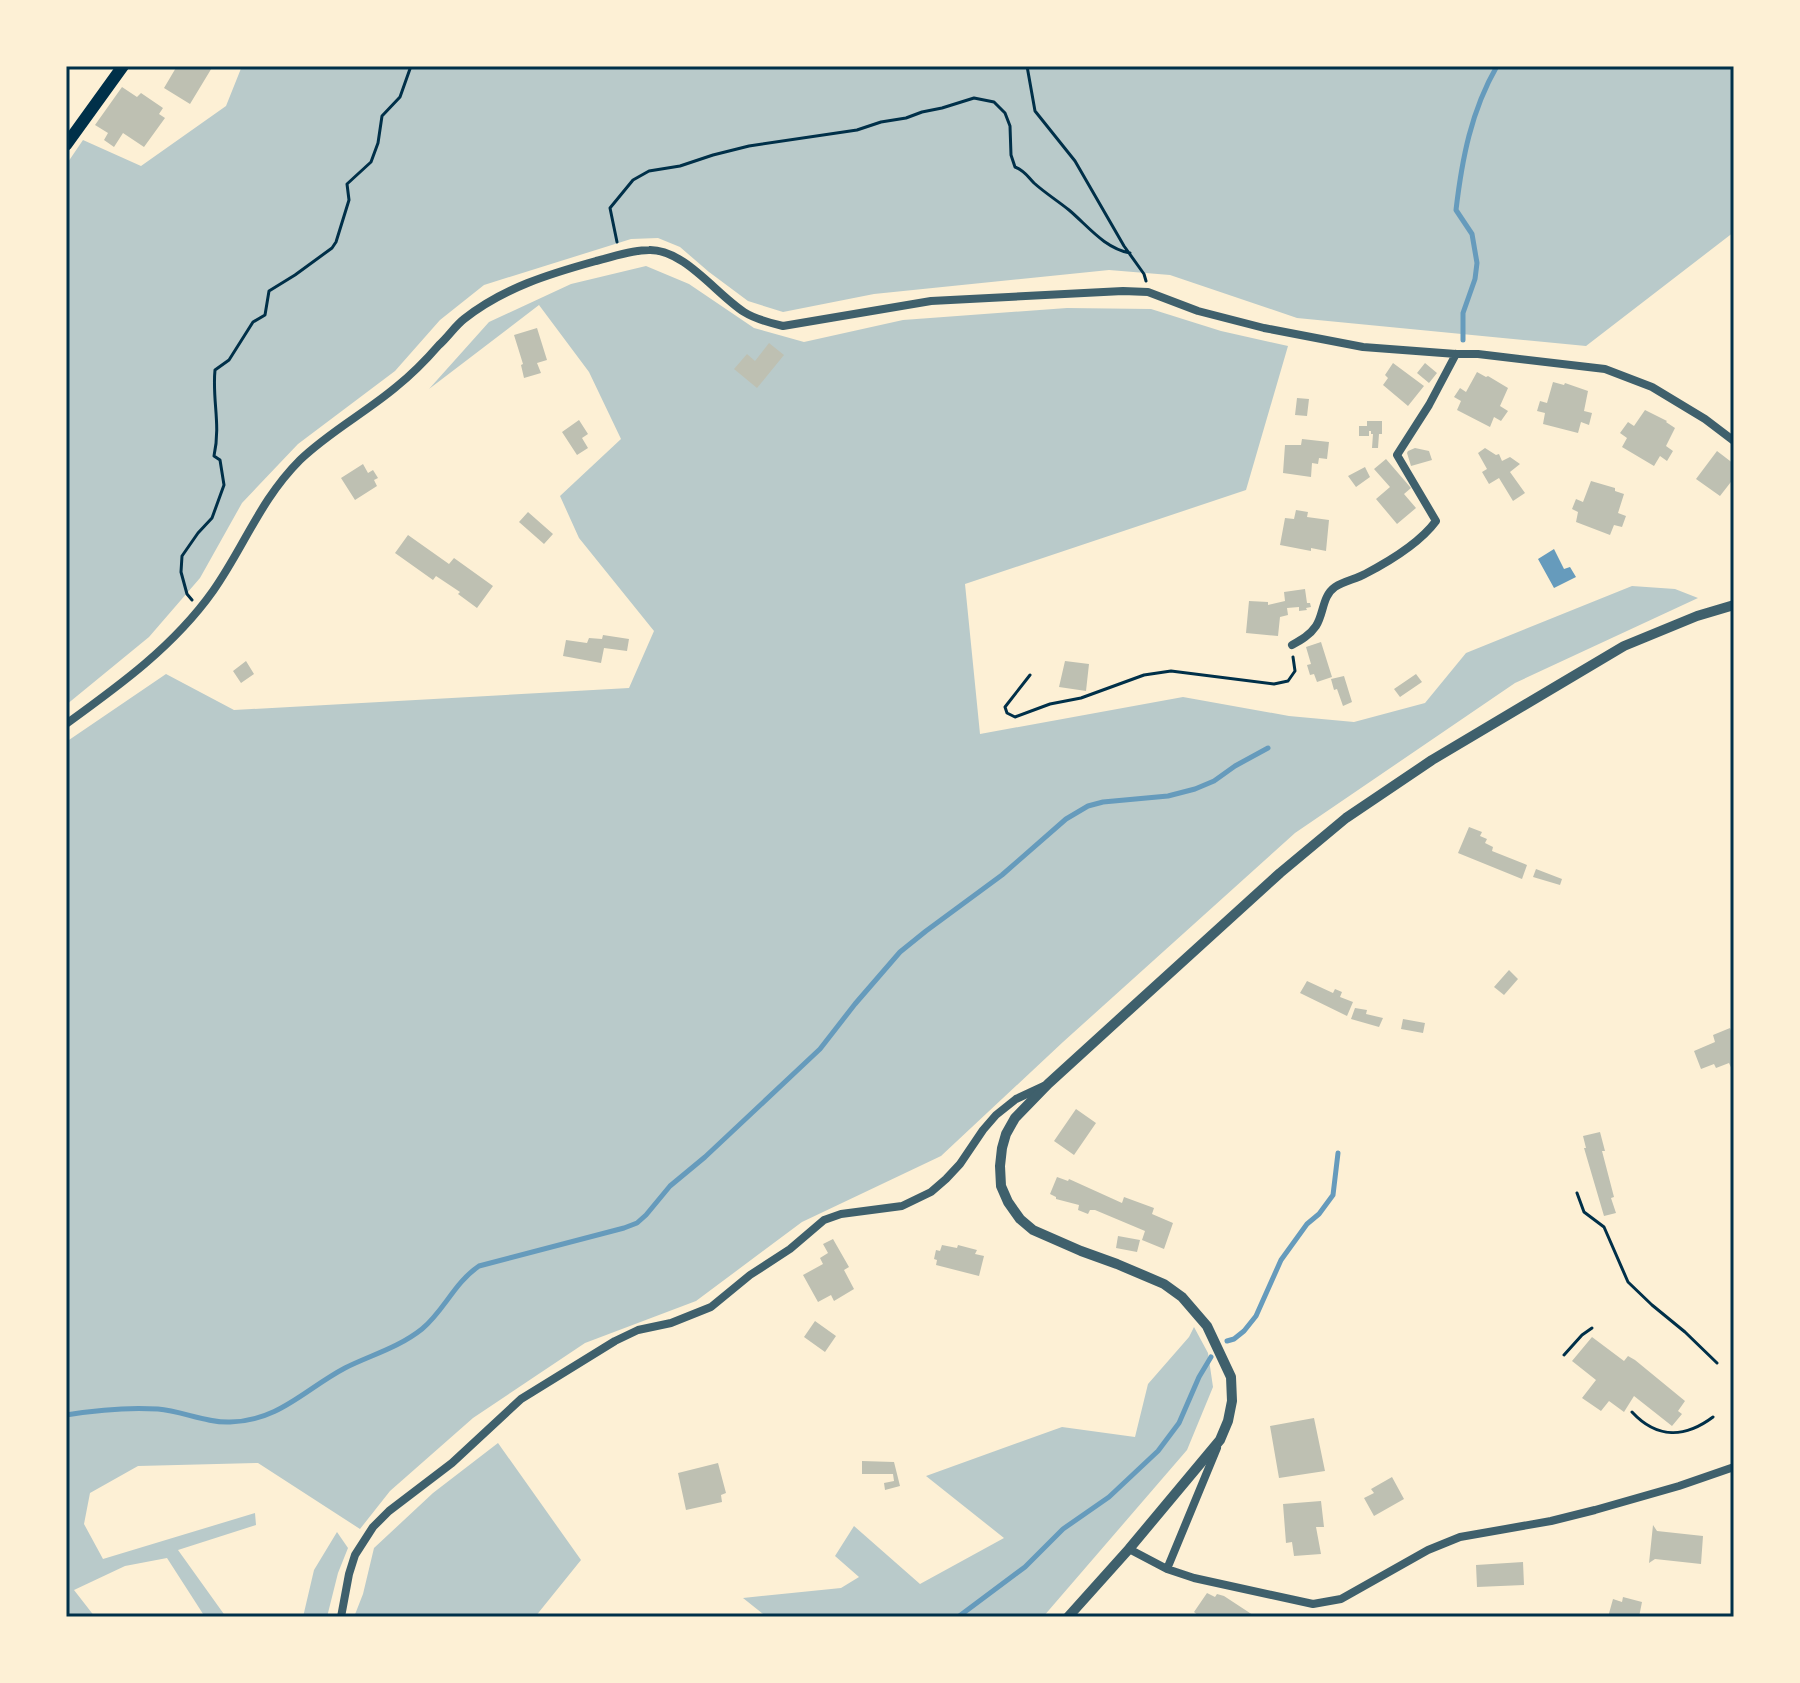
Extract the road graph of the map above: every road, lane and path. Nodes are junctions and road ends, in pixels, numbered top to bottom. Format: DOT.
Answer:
graph roads {
  1 [pos="123,66"];
  2 [pos="411,66"];
  3 [pos="1027,66"];
  4 [pos="66,145"];
  5 [pos="1130,253"];
  6 [pos="613,257"];
  7 [pos="1148,292"];
  8 [pos="1456,354"];
  9 [pos="1734,441"];
  10 [pos="1734,605"];
  11 [pos="199,608"];
  12 [pos="1292,645"];
  13 [pos="1030,675"];
  14 [pos="66,724"];
  15 [pos="1048,1084"];
  16 [pos="1577,1193"];
  17 [pos="1592,1328"];
  18 [pos="1564,1355"];
  19 [pos="1717,1363"];
  20 [pos="1632,1412"];
  21 [pos="1713,1417"];
  22 [pos="1220,1440"];
  23 [pos="1734,1467"];
  24 [pos="1129,1549"];
  25 [pos="1167,1569"];
  26 [pos="341,1617"];
  27 [pos="1068,1617"];
  1 -- 4 [label="main road"];
  2 -- 11 [label="path"];
  3 -- 5 [label="path"];
  5 -- 6 [label="path"];
  5 -- 7 [label="path"];
  6 -- 7 [label="street"];
  6 -- 11 [label="street"];
  7 -- 8 [label="street"];
  8 -- 9 [label="street"];
  8 -- 12 [label="street"];
  10 -- 15 [label="street"];
  11 -- 14 [label="street"];
  12 -- 13 [label="path"];
  15 -- 22 [label="street"];
  15 -- 26 [label="street"];
  16 -- 19 [label="path"];
  17 -- 18 [label="path"];
  20 -- 21 [label="path"];
  22 -- 24 [label="street"];
  22 -- 25 [label="street"];
  23 -- 25 [label="street"];
  24 -- 25 [label="street"];
  24 -- 27 [label="street"];
}
